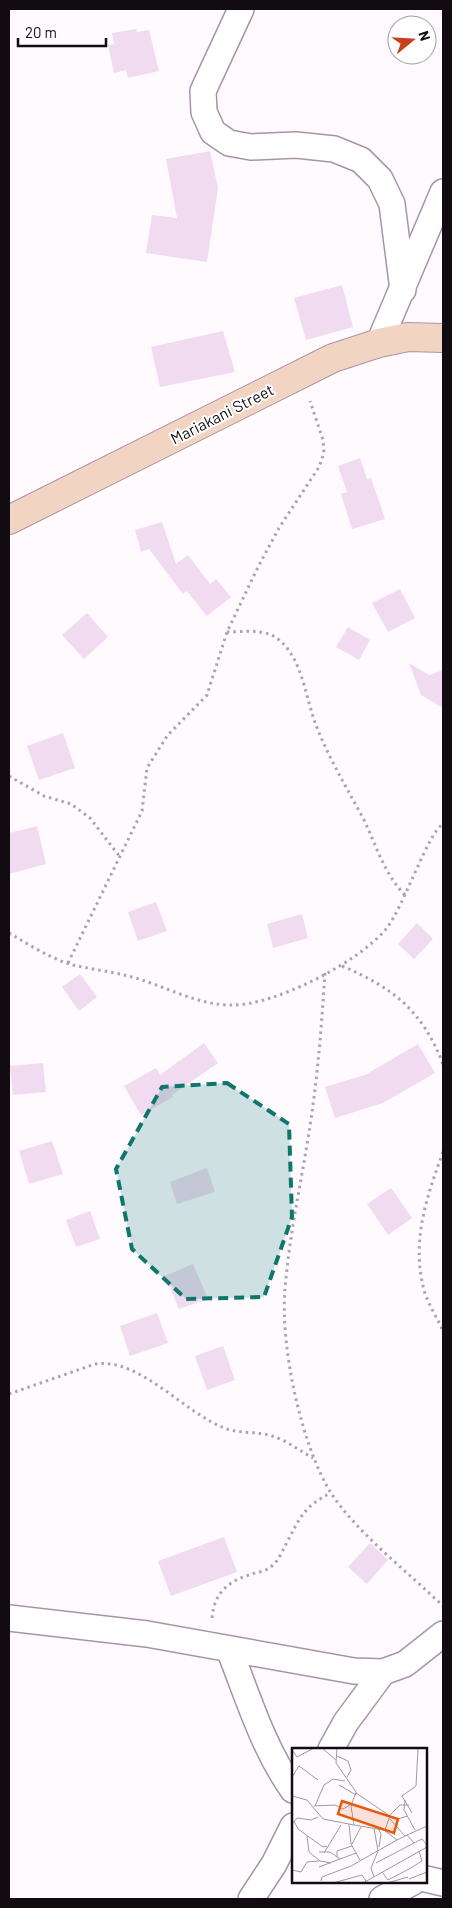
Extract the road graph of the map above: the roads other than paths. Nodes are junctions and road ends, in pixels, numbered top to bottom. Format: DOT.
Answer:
graph roads {
  1 [pos="241,9"];
  2 [pos="443,192"];
  3 [pos="403,290"];
  4 [pos="443,338"];
  5 [pos="379,343"];
  6 [pos="9,520"];
  7 [pos="9,1618"];
  8 [pos="443,1634"];
  9 [pos="224,1648"];
  10 [pos="383,1672"];
  11 [pos="332,1748"];
  12 [pos="292,1789"];
  13 [pos="292,1828"];
  14 [pos="427,1878"];
  15 [pos="411,1883"];
  16 [pos="443,1883"];
  17 [pos="251,1899"];
  18 [pos="382,1899"];
  1 -- 3 [label="street"];
  2 -- 3 [label="street"];
  3 -- 5 [label="street"];
  4 -- 5 [label="street, Mariakani Street"];
  5 -- 6 [label="street, Mariakani Street"];
  7 -- 9 [label="street"];
  8 -- 10 [label="street"];
  9 -- 10 [label="street"];
  9 -- 12 [label="street"];
  10 -- 11 [label="street"];
  13 -- 17 [label="street"];
  14 -- 16 [label="street"];
  15 -- 18 [label="street"];
}
